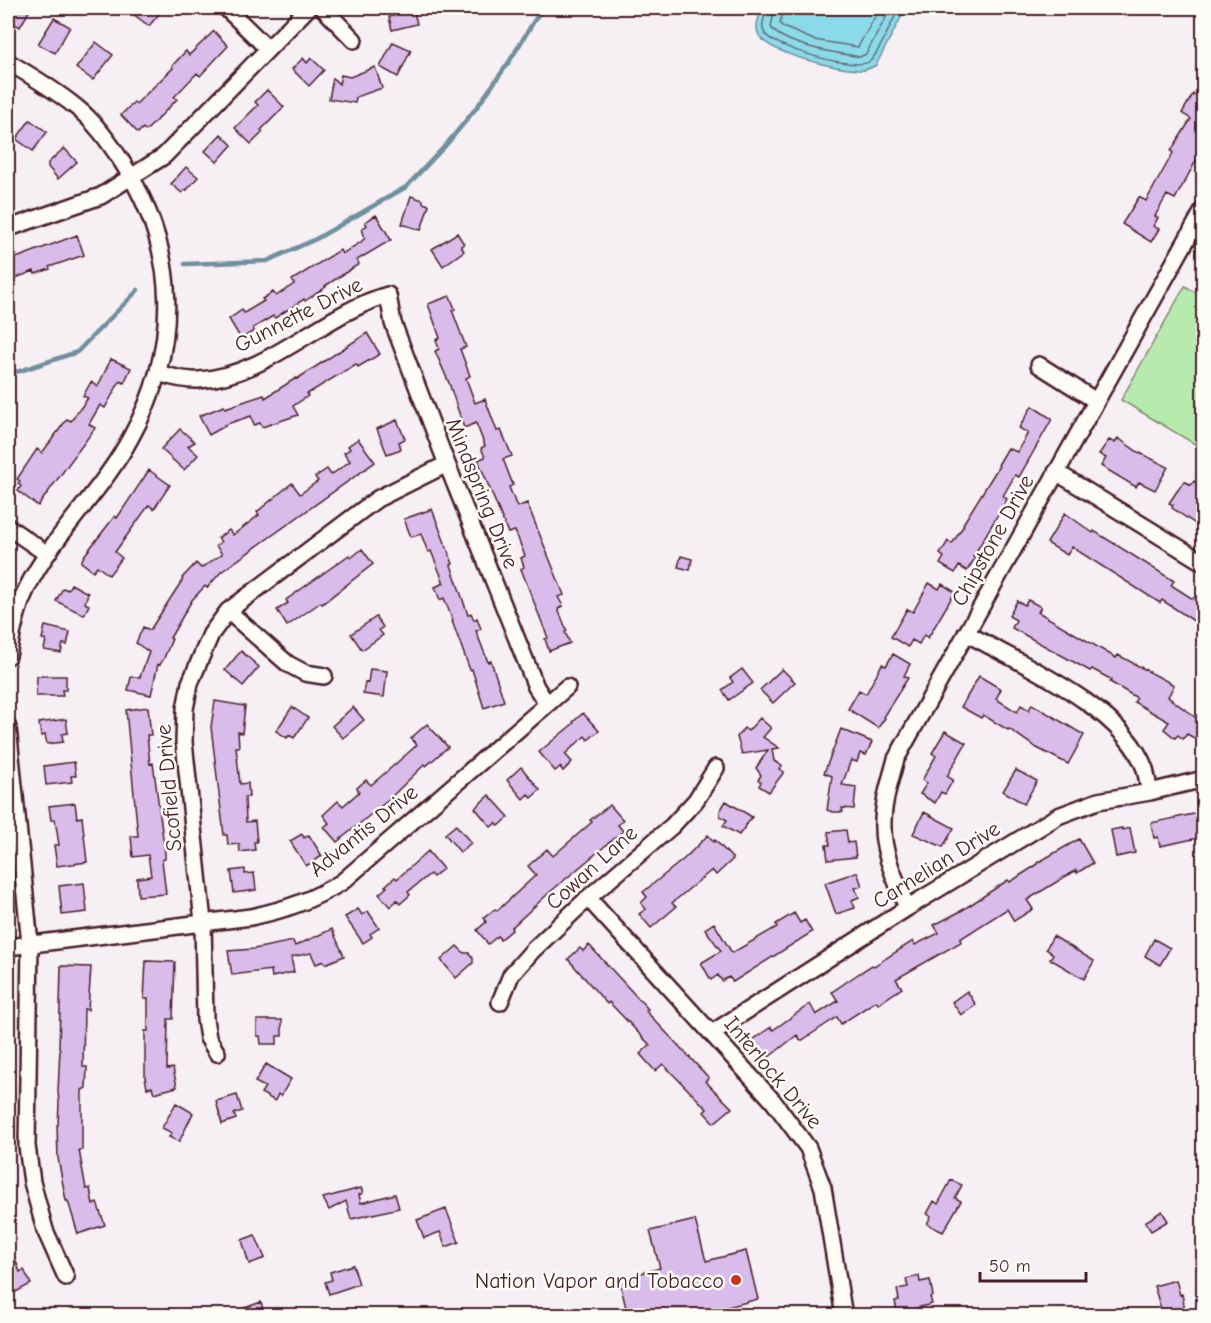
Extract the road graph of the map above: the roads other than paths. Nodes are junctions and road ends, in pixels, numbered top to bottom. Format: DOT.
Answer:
graph roads {
  1 [pos="226,8"];
  2 [pos="308,8"];
  3 [pos="323,8"];
  4 [pos="354,40"];
  5 [pos="267,48"];
  6 [pos="8,62"];
  7 [pos="132,177"];
  8 [pos="1203,209"];
  9 [pos="8,225"];
  10 [pos="388,295"];
  11 [pos="1039,365"];
  12 [pos="158,374"];
  13 [pos="1096,400"];
  14 [pos="447,464"];
  15 [pos="1056,472"];
  16 [pos="8,527"];
  17 [pos="47,554"];
  18 [pos="1203,563"];
  19 [pos="228,611"];
  20 [pos="966,633"];
  21 [pos="8,656"];
  22 [pos="324,676"];
  23 [pos="567,687"];
  24 [pos="546,704"];
  25 [pos="8,727"];
  26 [pos="716,768"];
  27 [pos="1203,779"];
  28 [pos="1150,792"];
  29 [pos="588,898"];
  30 [pos="907,908"];
  31 [pos="203,922"];
  32 [pos="30,944"];
  33 [pos="8,947"];
  34 [pos="500,1002"];
  35 [pos="712,1033"];
  36 [pos="217,1053"];
  37 [pos="66,1277"];
  38 [pos="844,1316"];
  1 -- 5 [label="street"];
  2 -- 5 [label="street"];
  3 -- 4 [label="street"];
  5 -- 7 [label="street"];
  6 -- 7 [label="street"];
  7 -- 9 [label="street"];
  7 -- 12 [label="street"];
  8 -- 13 [label="street, Chipstone Drive"];
  10 -- 12 [label="street, Gunnette Drive"];
  10 -- 14 [label="street, Mindspring Drive"];
  11 -- 13 [label="street"];
  12 -- 17 [label="street"];
  13 -- 15 [label="street, Chipstone Drive"];
  14 -- 19 [label="street, Scofield Drive"];
  14 -- 24 [label="street, Mindspring Drive"];
  15 -- 18 [label="street"];
  15 -- 20 [label="street, Chipstone Drive"];
  16 -- 17 [label="street"];
  17 -- 21 [label="street"];
  19 -- 22 [label="street"];
  19 -- 31 [label="street, Scofield Drive"];
  20 -- 28 [label="street"];
  20 -- 30 [label="street, Chipstone Drive"];
  23 -- 24 [label="street, Advantis Drive"];
  24 -- 31 [label="street, Advantis Drive"];
  25 -- 32 [label="street"];
  26 -- 29 [label="street, Cowan Lane"];
  27 -- 28 [label="street, Carnelian Drive"];
  28 -- 30 [label="street, Carnelian Drive"];
  29 -- 34 [label="street, Cowan Lane"];
  29 -- 35 [label="street, Interlock Drive"];
  30 -- 35 [label="street, Carnelian Drive"];
  31 -- 32 [label="street, Advantis Drive"];
  31 -- 36 [label="street, Scofield Drive"];
  32 -- 33 [label="street, Advantis Drive"];
  32 -- 37 [label="street"];
  35 -- 38 [label="street, Interlock Drive"];
}
